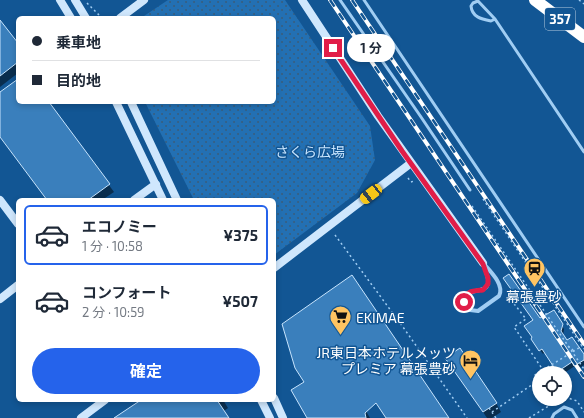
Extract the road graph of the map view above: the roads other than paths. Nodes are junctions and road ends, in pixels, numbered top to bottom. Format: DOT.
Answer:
graph roads {
  1 [pos="60,0"];
  2 [pos="75,0"];
  3 [pos="144,0"];
  4 [pos="302,0"];
  5 [pos="340,0"];
  6 [pos="364,0"];
  7 [pos="478,0"];
  8 [pos="535,0"];
  9 [pos="69,16"];
  10 [pos="85,16"];
  11 [pos="123,16"];
  12 [pos="494,19"];
  13 [pos="584,37"];
  14 [pos="117,104"];
  15 [pos="132,104"];
  16 [pos="584,152"];
  17 [pos="411,162"];
  18 [pos="156,184"];
  19 [pos="470,190"];
  20 [pos="137,198"];
  21 [pos="162,198"];
  22 [pos="176,198"];
  23 [pos="0,200"];
  24 [pos="16,221"];
  25 [pos="483,264"];
  26 [pos="276,266"];
  27 [pos="16,286"];
  28 [pos="0,298"];
  29 [pos="584,327"];
  30 [pos="102,402"];
  31 [pos="262,402"];
  32 [pos="276,402"];
  33 [pos="81,418"];
  34 [pos="270,418"];
  35 [pos="284,418"];
  36 [pos="552,418"];
  37 [pos="577,418"];
  1 -- 9 [label="street"];
  2 -- 10 [label="street"];
  3 -- 11 [label="street"];
  4 -- 17 [label="street"];
  5 -- 19 [label="lane"];
  6 -- 29 [label="lane"];
  7 -- 12 [label="lane"];
  7 -- 12 [label="lane"];
  8 -- 13 [label="highway, 357"];
  12 -- 16 [label="lane"];
  14 -- 18 [label="street"];
  15 -- 22 [label="street"];
  17 -- 25 [label="street"];
  17 -- 26 [label="street"];
  18 -- 20 [label="street"];
  18 -- 21 [label="street"];
  23 -- 24 [label="street"];
  25 -- 25 [label="street"];
  27 -- 28 [label="street"];
  30 -- 33 [label="street"];
  31 -- 34 [label="street"];
  32 -- 35 [label="street"];
  36 -- 37 [label="lane"];
}
